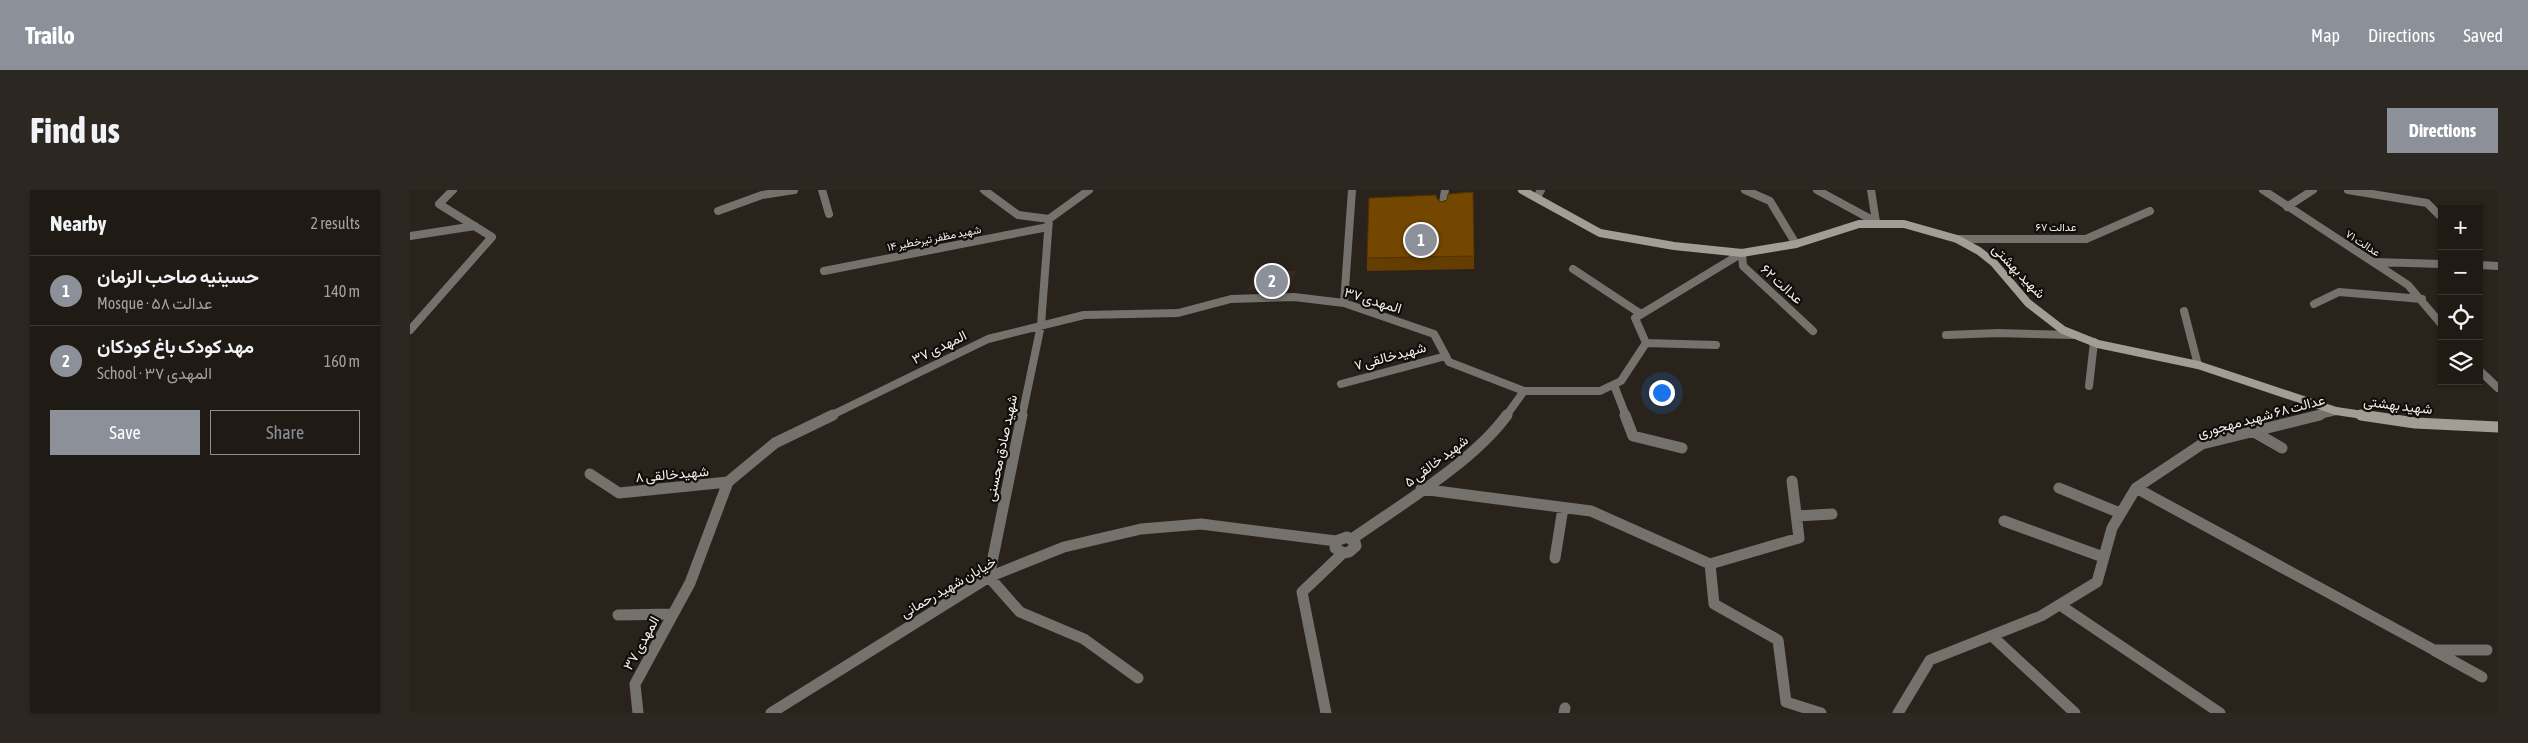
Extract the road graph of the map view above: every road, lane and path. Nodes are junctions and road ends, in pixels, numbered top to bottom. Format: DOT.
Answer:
graph roads {
  1 [pos="453,190"];
  2 [pos="794,190"];
  3 [pos="822,190"];
  4 [pos="984,190"];
  5 [pos="1089,190"];
  6 [pos="1352,190"];
  7 [pos="1445,190"];
  8 [pos="1522,190"];
  9 [pos="1745,190"];
  10 [pos="1817,190"];
  11 [pos="1871,190"];
  12 [pos="2263,190"];
  13 [pos="2313,190"];
  14 [pos="2348,190"];
  15 [pos="1539,194"];
  16 [pos="2287,207"];
  17 [pos="1442,209"];
  18 [pos="718,211"];
  19 [pos="2150,211"];
  20 [pos="829,214"];
  21 [pos="2438,214"];
  22 [pos="1876,222"];
  23 [pos="1049,223"];
  24 [pos="475,226"];
  25 [pos="410,236"];
  26 [pos="1957,239"];
  27 [pos="1796,244"];
  28 [pos="1742,253"];
  29 [pos="2372,262"];
  30 [pos="2438,264"];
  31 [pos="2483,265"];
  32 [pos="2498,266"];
  33 [pos="1573,269"];
  34 [pos="824,271"];
  35 [pos="2422,299"];
  36 [pos="1344,303"];
  37 [pos="2314,304"];
  38 [pos="2184,311"];
  39 [pos="1641,314"];
  40 [pos="2438,320"];
  41 [pos="1041,325"];
  42 [pos="410,330"];
  43 [pos="1814,331"];
  44 [pos="2075,335"];
  45 [pos="1946,336"];
  46 [pos="2094,342"];
  47 [pos="1646,343"];
  48 [pos="1716,345"];
  49 [pos="1446,356"];
  50 [pos="2198,365"];
  51 [pos="2483,374"];
  52 [pos="1341,384"];
  53 [pos="1614,384"];
  54 [pos="2089,386"];
  55 [pos="2498,388"];
  56 [pos="1524,391"];
  57 [pos="2336,411"];
  58 [pos="2496,428"];
  59 [pos="2254,432"];
  60 [pos="1682,448"];
  61 [pos="2282,448"];
  62 [pos="590,474"];
  63 [pos="1792,481"];
  64 [pos="728,482"];
  65 [pos="2059,488"];
  66 [pos="2136,488"];
  67 [pos="1422,489"];
  68 [pos="1563,508"];
  69 [pos="2120,513"];
  70 [pos="1832,514"];
  71 [pos="1796,516"];
  72 [pos="2004,521"];
  73 [pos="1352,538"];
  74 [pos="1336,540"];
  75 [pos="1343,553"];
  76 [pos="2103,557"];
  77 [pos="1555,558"];
  78 [pos="1710,564"];
  79 [pos="989,577"];
  80 [pos="2060,605"];
  81 [pos="673,614"];
  82 [pos="618,615"];
  83 [pos="1992,636"];
  84 [pos="2434,650"];
  85 [pos="2487,650"];
  86 [pos="2482,677"];
  87 [pos="1138,678"];
  88 [pos="638,713"];
  89 [pos="771,713"];
  90 [pos="1326,713"];
  91 [pos="1820,713"];
  92 [pos="1898,713"];
  93 [pos="2075,713"];
  94 [pos="2220,713"];
  1 -- 24 [label="street"];
  2 -- 18 [label="street"];
  3 -- 20 [label="street"];
  4 -- 23 [label="street"];
  5 -- 23 [label="street"];
  6 -- 36 [label="street"];
  7 -- 17 [label="street"];
  8 -- 15 [label="main road, شهید بهشتی"];
  9 -- 27 [label="street"];
  10 -- 22 [label="street"];
  11 -- 22 [label="street"];
  12 -- 16 [label="street, عدالت ۷۱"];
  13 -- 16 [label="street"];
  14 -- 21 [label="street"];
  15 -- 28 [label="main road, شهید بهشتی"];
  16 -- 29 [label="street, عدالت ۷۱"];
  19 -- 26 [label="street, عدالت ۶۷"];
  22 -- 26 [label="main road, شهید بهشتی"];
  22 -- 27 [label="main road, شهید بهشتی"];
  23 -- 34 [label="street, شهید مظفر تیرخطیر ۱۴"];
  23 -- 41 [label="street, شهید صادق محسنی"];
  24 -- 25 [label="street"];
  24 -- 42 [label="street"];
  26 -- 44 [label="main road, شهید بهشتی"];
  27 -- 28 [label="main road, شهید بهشتی"];
  28 -- 39 [label="street"];
  28 -- 43 [label="street, عدالت ۶۲"];
  29 -- 30 [label="street"];
  29 -- 35 [label="street, عدالت ۷۱"];
  31 -- 32 [label="street"];
  33 -- 39 [label="street"];
  35 -- 37 [label="street"];
  35 -- 40 [label="street, عدالت ۷۱"];
  36 -- 41 [label="street, المهدی ۳۷"];
  36 -- 49 [label="street, المهدی ۳۷"];
  38 -- 50 [label="street"];
  39 -- 47 [label="street"];
  41 -- 64 [label="street, المهدی ۳۷"];
  41 -- 79 [label="street, شهید صادق محسنی"];
  44 -- 45 [label="street"];
  44 -- 46 [label="main road, شهید بهشتی"];
  46 -- 50 [label="main road, شهید بهشتی"];
  46 -- 54 [label="street"];
  47 -- 48 [label="street"];
  47 -- 53 [label="street"];
  49 -- 52 [label="street, شهیدخالقی ۷"];
  49 -- 56 [label="street"];
  50 -- 57 [label="main road, شهید بهشتی"];
  51 -- 55 [label="street"];
  53 -- 56 [label="street"];
  53 -- 60 [label="street"];
  56 -- 67 [label="street, شهید خالقی ۵"];
  57 -- 58 [label="main road, شهید بهشتی"];
  57 -- 59 [label="street, عدالت ۶۸ شهید مهجوری"];
  59 -- 61 [label="street"];
  59 -- 66 [label="street, عدالت ۶۸ شهید مهجوری"];
  62 -- 64 [label="street, شهیدخالقی ۸"];
  63 -- 71 [label="street"];
  64 -- 81 [label="street, المهدی ۳۷"];
  65 -- 69 [label="street"];
  66 -- 69 [label="street, عدالت ۶۸ شهید مهجوری"];
  66 -- 84 [label="street"];
  67 -- 68 [label="street"];
  67 -- 73 [label="street, شهید خالقی ۵"];
  68 -- 77 [label="street"];
  68 -- 78 [label="street"];
  69 -- 76 [label="street, عدالت ۶۸ شهید مهجوری"];
  70 -- 71 [label="street"];
  71 -- 78 [label="street"];
  72 -- 76 [label="street"];
  73 -- 74 [label="street"];
  73 -- 75 [label="street"];
  74 -- 75 [label="street"];
  74 -- 79 [label="street, خیابان شهید رحمانی"];
  75 -- 90 [label="street"];
  76 -- 80 [label="street, عدالت ۶۸ شهید مهجوری"];
  78 -- 91 [label="street"];
  79 -- 87 [label="street"];
  79 -- 89 [label="street, خیابان شهید رحمانی"];
  80 -- 83 [label="street, عدالت ۶۸ شهید مهجوری"];
  80 -- 94 [label="street"];
  81 -- 82 [label="street"];
  81 -- 88 [label="street, المهدی ۳۷"];
  83 -- 92 [label="street, عدالت ۶۸ شهید مهجوری"];
  83 -- 93 [label="street"];
  84 -- 85 [label="street"];
  84 -- 86 [label="street"];
}
